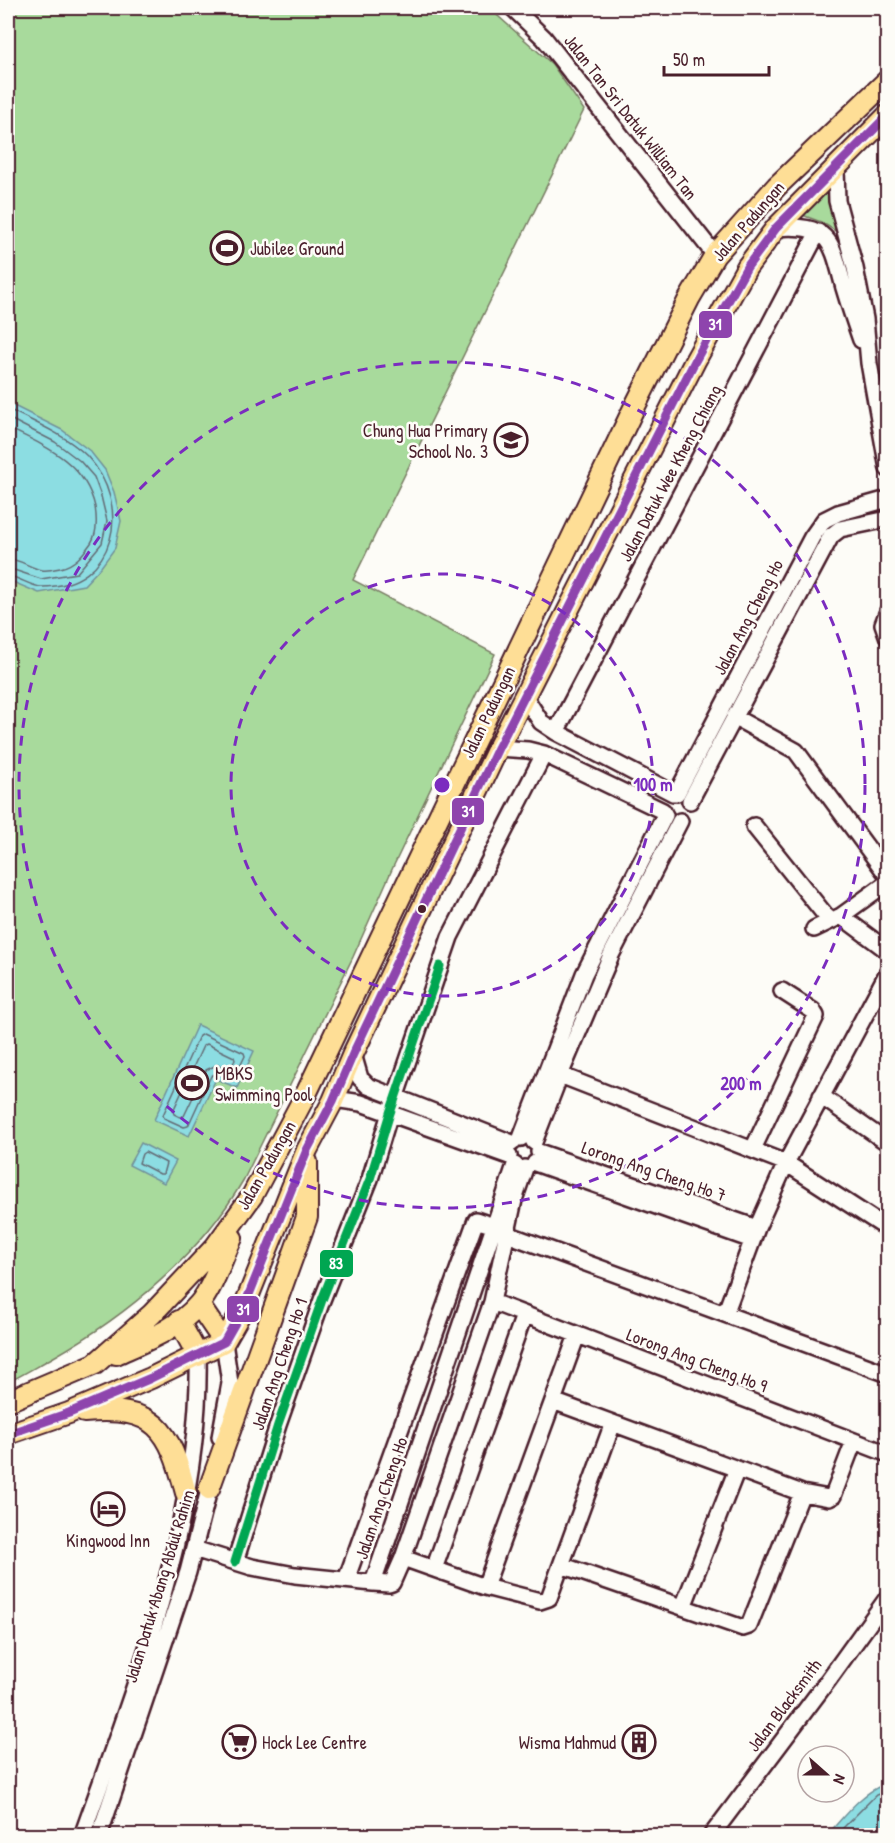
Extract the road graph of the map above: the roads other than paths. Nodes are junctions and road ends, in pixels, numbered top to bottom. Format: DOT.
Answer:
graph roads {
  1 [pos="513,8"];
  2 [pos="888,81"];
  3 [pos="888,115"];
  4 [pos="836,169"];
  5 [pos="776,228"];
  6 [pos="818,232"];
  7 [pos="715,255"];
  8 [pos="869,363"];
  9 [pos="888,469"];
  10 [pos="888,499"];
  11 [pos="888,519"];
  12 [pos="888,611"];
  13 [pos="888,638"];
  14 [pos="525,697"];
  15 [pos="734,717"];
  16 [pos="556,732"];
  17 [pos="498,748"];
  18 [pos="544,754"];
  19 [pos="675,793"];
  20 [pos="690,801"];
  21 [pos="670,816"];
  22 [pos="754,826"];
  23 [pos="888,876"];
  24 [pos="888,882"];
  25 [pos="836,918"];
  26 [pos="814,929"];
  27 [pos="888,951"];
  28 [pos="886,980"];
  29 [pos="782,991"];
  30 [pos="353,1054"];
  31 [pos="560,1075"];
  32 [pos="821,1096"];
  33 [pos="395,1097"];
  34 [pos="333,1101"];
  35 [pos="390,1113"];
  36 [pos="888,1143"];
  37 [pos="753,1149"];
  38 [pos="307,1150"];
  39 [pos="524,1153"];
  40 [pos="786,1163"];
  41 [pos="252,1196"];
  42 [pos="888,1229"];
  43 [pos="500,1230"];
  44 [pos="755,1234"];
  45 [pos="492,1302"];
  46 [pos="199,1305"];
  47 [pos="725,1314"];
  48 [pos="524,1315"];
  49 [pos="179,1321"];
  50 [pos="577,1335"];
  51 [pos="224,1342"];
  52 [pos="198,1356"];
  53 [pos="95,1364"];
  54 [pos="888,1374"];
  55 [pos="8,1401"];
  56 [pos="552,1401"];
  57 [pos="69,1413"];
  58 [pos="613,1423"];
  59 [pos="8,1434"];
  60 [pos="854,1441"];
  61 [pos="888,1454"];
  62 [pos="737,1469"];
  63 [pos="209,1489"];
  64 [pos="186,1493"];
  65 [pos="802,1493"];
  66 [pos="194,1549"];
  67 [pos="403,1558"];
  68 [pos="235,1562"];
  69 [pos="561,1565"];
  70 [pos="434,1569"];
  71 [pos="346,1580"];
  72 [pos="373,1583"];
  73 [pos="485,1587"];
  74 [pos="888,1597"];
  75 [pos="683,1607"];
  76 [pos="82,1836"];
  77 [pos="99,1836"];
  78 [pos="711,1836"];
  1 -- 7 [label="street, Jalan Tan Sri Datuk William Tan"];
  2 -- 7 [label="main road, Jalan Padungan"];
  3 -- 4 [label="main road, Jalan Padungan"];
  4 -- 5 [label="main road, Jalan Padungan"];
  4 -- 8 [label="street"];
  5 -- 6 [label="street"];
  5 -- 14 [label="main road, Jalan Padungan"];
  6 -- 8 [label="street"];
  6 -- 16 [label="street, Jalan Datuk Wee Kheng Chiang"];
  7 -- 41 [label="main road, Jalan Padungan"];
  8 -- 9 [label="street"];
  10 -- 19 [label="street, Jalan Ang Cheng Ho"];
  11 -- 15 [label="street, Jalan Ang Cheng Ho"];
  12 -- 13 [label="street"];
  14 -- 16 [label="street"];
  14 -- 17 [label="main road, Jalan Padungan"];
  15 -- 20 [label="street, Jalan Ang Cheng Ho"];
  15 -- 23 [label="street"];
  16 -- 19 [label="street"];
  17 -- 18 [label="street"];
  17 -- 30 [label="main road, Jalan Padungan"];
  18 -- 21 [label="street"];
  18 -- 33 [label="street"];
  19 -- 20 [label="street"];
  19 -- 21 [label="street"];
  20 -- 21 [label="street"];
  21 -- 31 [label="street, Jalan Ang Cheng Ho"];
  21 -- 39 [label="street, Jalan Ang Cheng Ho"];
  22 -- 25 [label="street"];
  24 -- 25 [label="street"];
  25 -- 26 [label="street"];
  25 -- 27 [label="street"];
  28 -- 32 [label="street"];
  29 -- 37 [label="street"];
  30 -- 33 [label="street, Lorong Ang Cheng Ho 7"];
  30 -- 34 [label="main road, Jalan Padungan"];
  31 -- 37 [label="street"];
  31 -- 39 [label="street, Jalan Ang Cheng Ho"];
  32 -- 36 [label="street"];
  32 -- 40 [label="street"];
  33 -- 35 [label="street"];
  33 -- 39 [label="street, Lorong Ang Cheng Ho 7"];
  34 -- 35 [label="street, Lorong Ang Cheng Ho 7"];
  34 -- 38 [label="main road, Jalan Padungan"];
  35 -- 39 [label="street, Lorong Ang Cheng Ho 7"];
  35 -- 68 [label="street, Jalan Ang Cheng Ho 1"];
  37 -- 40 [label="street"];
  38 -- 51 [label="main road, Jalan Padungan"];
  38 -- 63 [label="main road"];
  39 -- 43 [label="street, Jalan Ang Cheng Ho"];
  39 -- 44 [label="street, Lorong Ang Cheng Ho 7"];
  40 -- 42 [label="street"];
  40 -- 44 [label="street"];
  41 -- 46 [label="main road"];
  41 -- 53 [label="main road, Jalan Padungan"];
  43 -- 45 [label="street, Jalan Ang Cheng Ho"];
  43 -- 47 [label="street"];
  43 -- 71 [label="street"];
  43 -- 72 [label="street, Jalan Ang Cheng Ho"];
  44 -- 47 [label="street"];
  45 -- 48 [label="street, Lorong Ang Cheng Ho 9"];
  45 -- 67 [label="street, Jalan Ang Cheng Ho"];
  46 -- 49 [label="main road"];
  46 -- 51 [label="main road"];
  47 -- 54 [label="street"];
  48 -- 50 [label="street, Lorong Ang Cheng Ho 9"];
  48 -- 70 [label="street"];
  49 -- 52 [label="main road"];
  49 -- 53 [label="main road"];
  50 -- 56 [label="street"];
  50 -- 60 [label="street, Lorong Ang Cheng Ho 9"];
  51 -- 52 [label="main road"];
  51 -- 63 [label="street, Jalan Datuk Abang Abdul Rahim"];
  52 -- 57 [label="main road"];
  52 -- 64 [label="street, Jalan Datuk Abang Abdul Rahim"];
  53 -- 55 [label="main road, Jalan Padungan"];
  56 -- 58 [label="street"];
  56 -- 73 [label="street"];
  57 -- 59 [label="main road"];
  57 -- 64 [label="main road"];
  58 -- 62 [label="street"];
  58 -- 69 [label="street"];
  60 -- 61 [label="street, Lorong Ang Cheng Ho 9"];
  60 -- 65 [label="street"];
  62 -- 65 [label="street"];
  62 -- 75 [label="street"];
  63 -- 66 [label="street, Jalan Datuk Abang Abdul Rahim"];
  64 -- 76 [label="street, Jalan Datuk Abang Abdul Rahim"];
  65 -- 75 [label="street"];
  66 -- 68 [label="street"];
  66 -- 77 [label="street, Jalan Datuk Abang Abdul Rahim"];
  67 -- 70 [label="street"];
  67 -- 72 [label="street, Jalan Ang Cheng Ho"];
  68 -- 71 [label="street"];
  69 -- 73 [label="street"];
  69 -- 75 [label="street"];
  70 -- 73 [label="street"];
  71 -- 72 [label="street"];
  74 -- 78 [label="street, Jalan Blacksmith"];
}
